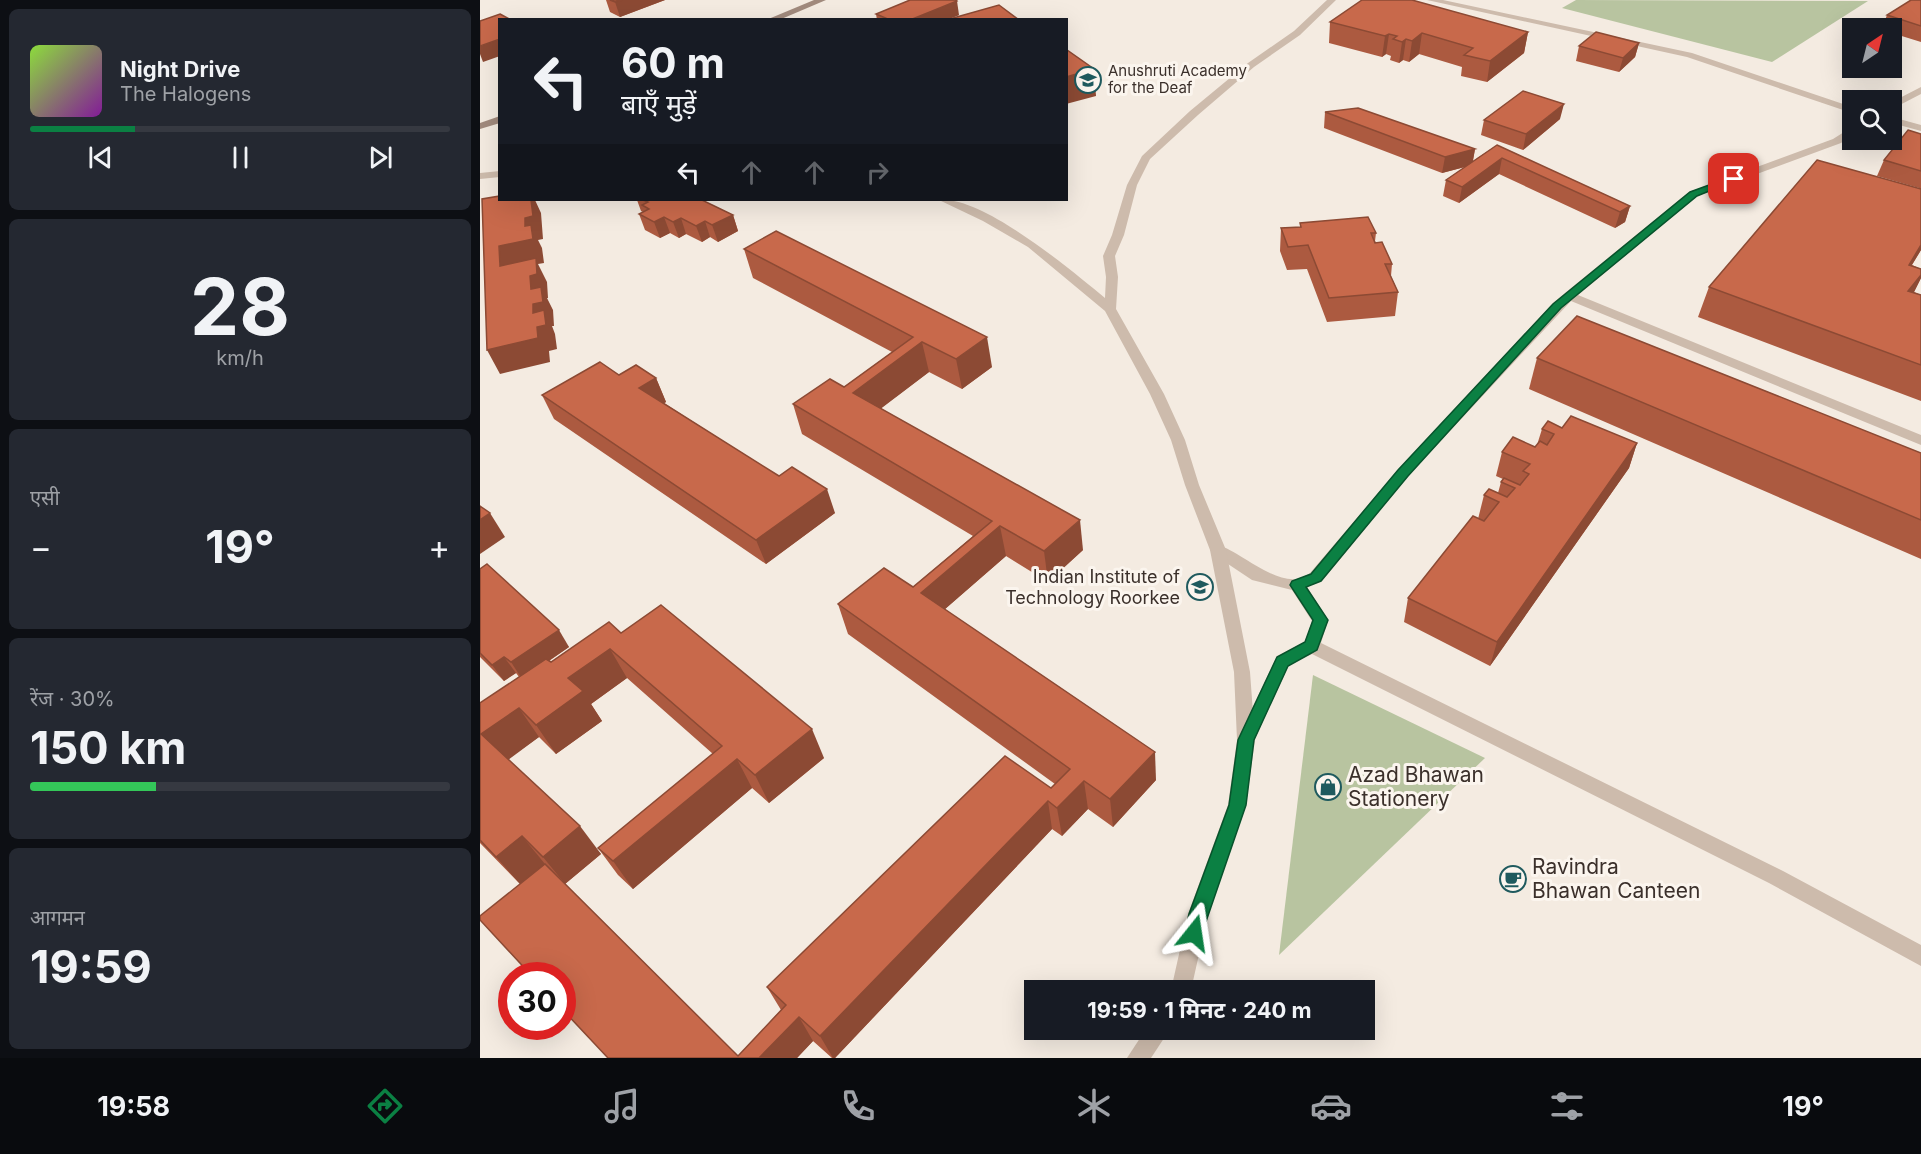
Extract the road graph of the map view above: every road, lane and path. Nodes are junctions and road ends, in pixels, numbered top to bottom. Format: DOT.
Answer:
graph roads {
  1 [pos="822,0"];
  2 [pos="1332,0"];
  3 [pos="1431,0"];
  4 [pos="775,18"];
  5 [pos="1921,90"];
  6 [pos="1902,100"];
  7 [pos="1842,107"];
  8 [pos="498,120"];
  9 [pos="1902,123"];
  10 [pos="480,126"];
  11 [pos="1921,128"];
  12 [pos="1842,137"];
  13 [pos="498,174"];
  14 [pos="480,176"];
  15 [pos="946,201"];
  16 [pos="1569,296"];
  17 [pos="1110,309"];
  18 [pos="1921,440"];
  19 [pos="1218,550"];
  20 [pos="1297,585"];
  21 [pos="1312,646"];
  22 [pos="1246,740"];
  23 [pos="1921,956"];
  24 [pos="1183,980"];
  25 [pos="1150,1040"];
  26 [pos="1138,1058"];
  1 -- 4 [label="main road"];
  2 -- 17 [label="street"];
  3 -- 7 [label="street"];
  5 -- 6 [label="street"];
  8 -- 10 [label="main road"];
  9 -- 11 [label="street"];
  12 -- 16 [label="street"];
  13 -- 14 [label="street"];
  15 -- 17 [label="street"];
  16 -- 18 [label="street"];
  16 -- 20 [label="street"];
  17 -- 19 [label="street"];
  19 -- 20 [label="street"];
  19 -- 22 [label="street"];
  20 -- 21 [label="street"];
  21 -- 22 [label="street"];
  21 -- 23 [label="street"];
  22 -- 24 [label="street"];
  25 -- 26 [label="street"];
}
